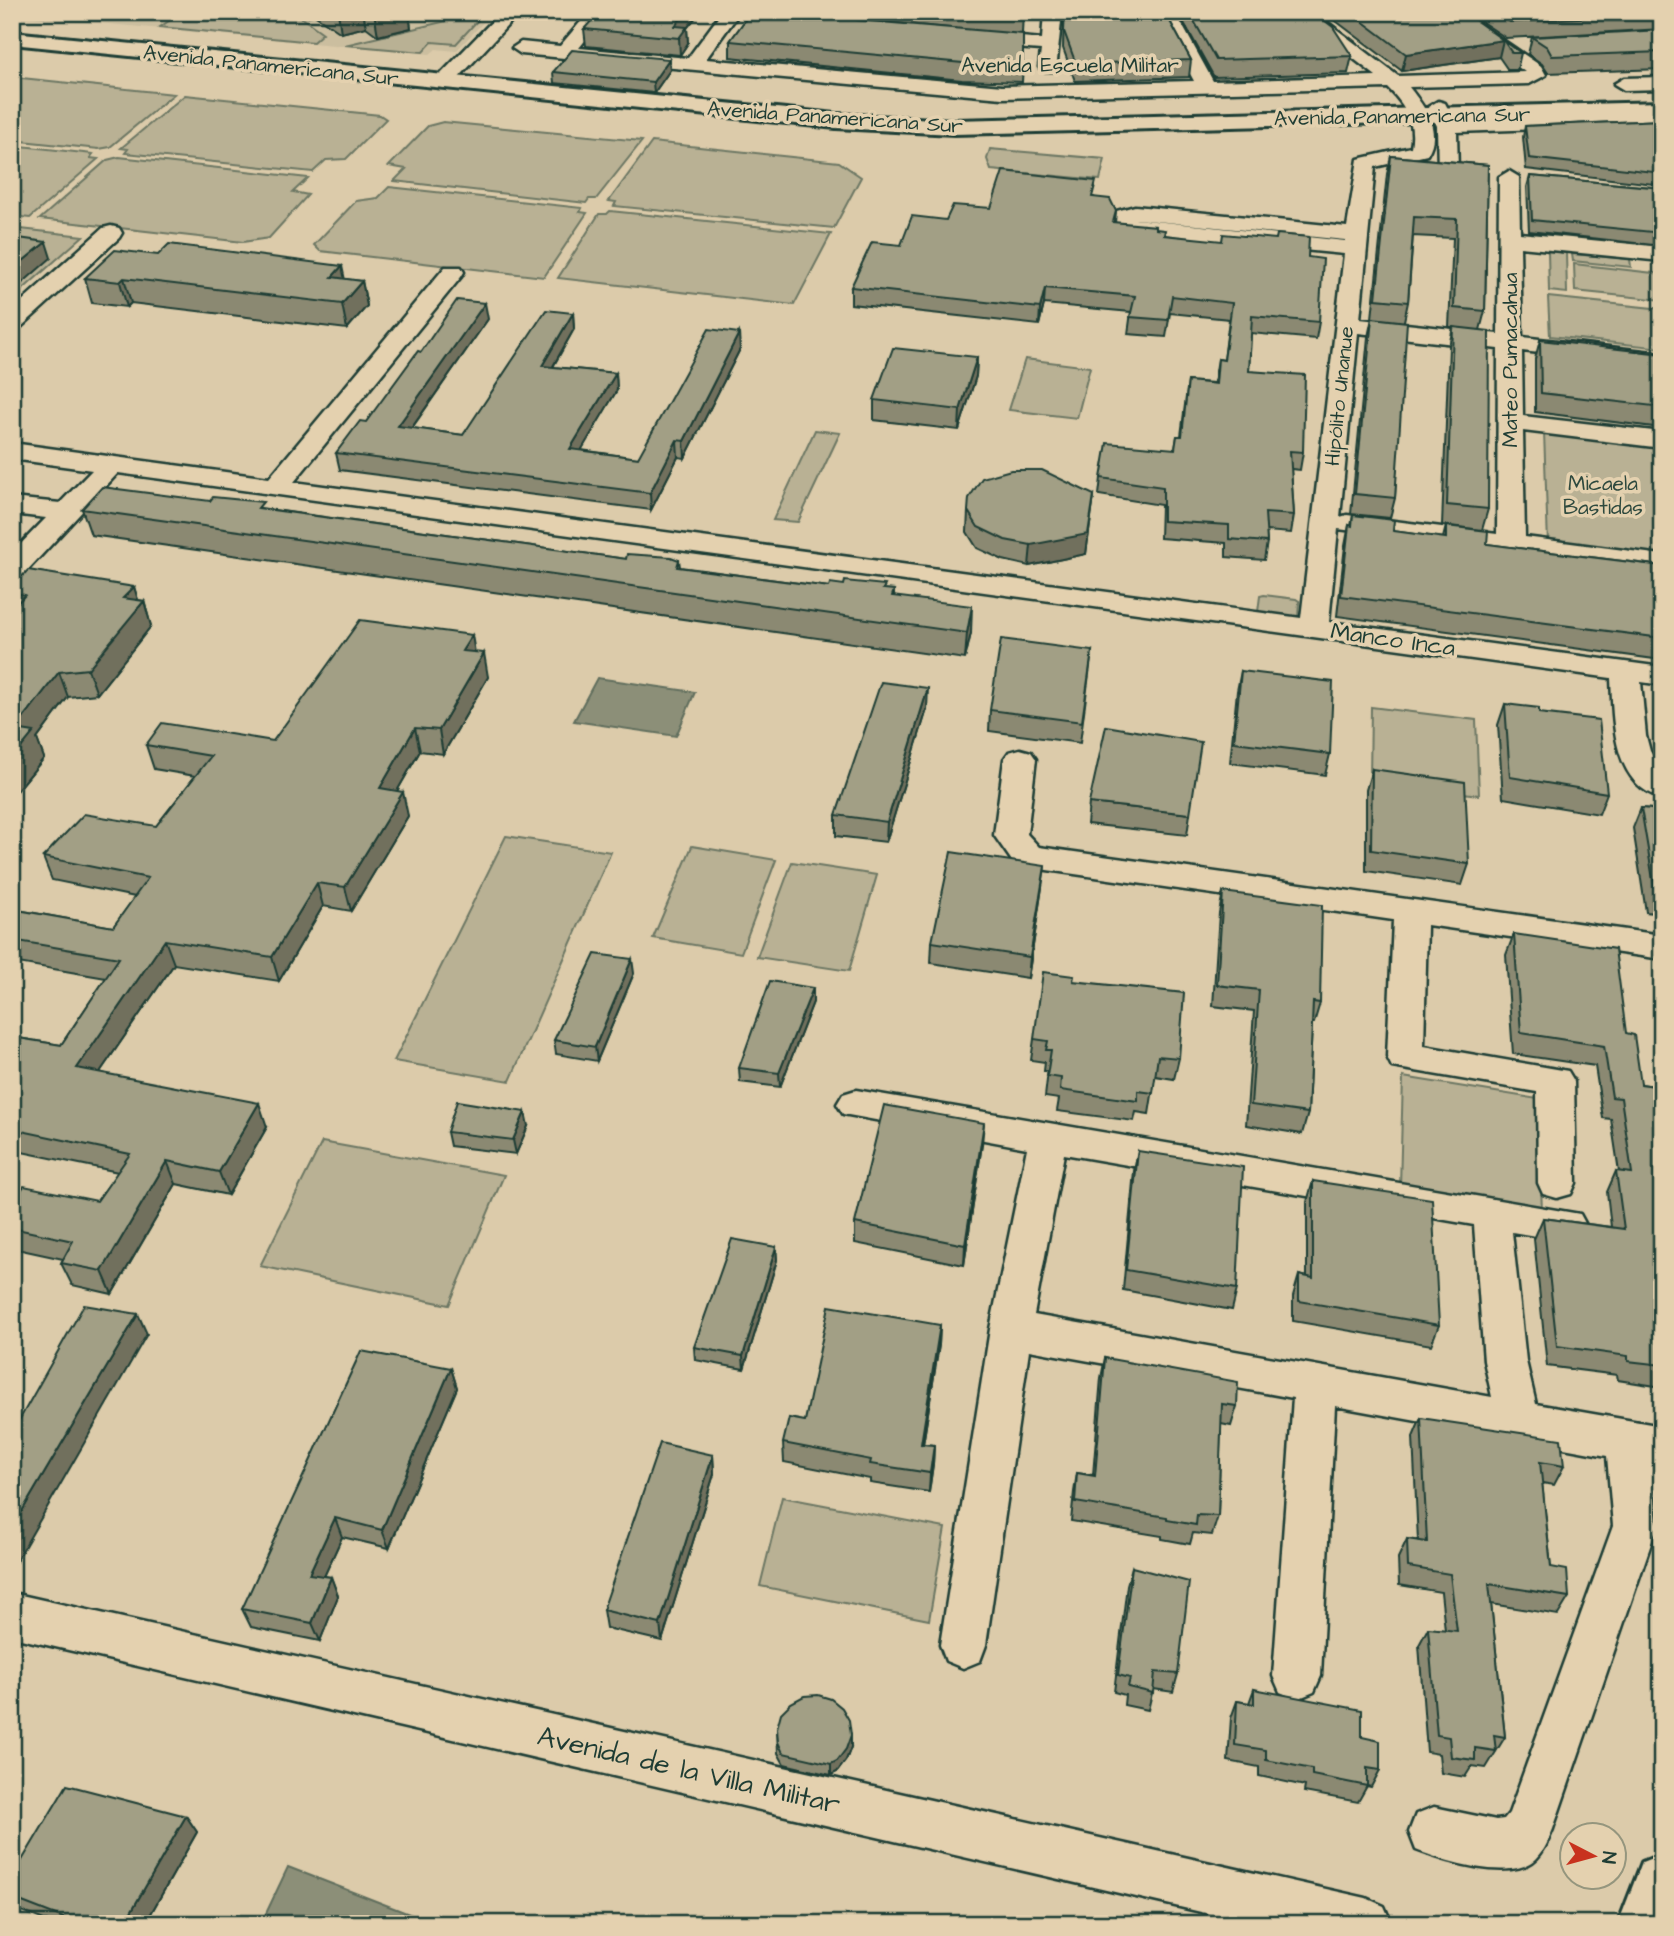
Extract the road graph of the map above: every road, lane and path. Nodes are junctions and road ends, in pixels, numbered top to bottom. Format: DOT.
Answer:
graph roads {
  1 [pos="511,12"];
  2 [pos="599,12"];
  3 [pos="731,12"];
  4 [pos="1053,12"];
  5 [pos="1166,12"];
  6 [pos="1302,12"];
  7 [pos="1450,12"];
  8 [pos="12,24"];
  9 [pos="961,37"];
  10 [pos="12,38"];
  11 [pos="1051,45"];
  12 [pos="1531,45"];
  13 [pos="1500,47"];
  14 [pos="522,48"];
  15 [pos="565,52"];
  16 [pos="838,57"];
  17 [pos="461,64"];
  18 [pos="693,64"];
  19 [pos="1394,82"];
  20 [pos="443,83"];
  21 [pos="1662,83"];
  22 [pos="1625,84"];
  23 [pos="1207,87"];
  24 [pos="761,92"];
  25 [pos="832,92"];
  26 [pos="1047,92"];
  27 [pos="1662,93"];
  28 [pos="789,95"];
  29 [pos="1429,106"];
  30 [pos="1662,109"];
  31 [pos="1662,119"];
  32 [pos="1365,163"];
  33 [pos="1448,171"];
  34 [pos="1230,229"];
  35 [pos="111,233"];
  36 [pos="1510,239"];
  37 [pos="1356,242"];
  38 [pos="1662,254"];
  39 [pos="453,272"];
  40 [pos="12,323"];
  41 [pos="1347,325"];
  42 [pos="1510,343"];
  43 [pos="1662,360"];
  44 [pos="1511,422"];
  45 [pos="1662,440"];
  46 [pos="25,460"];
  47 [pos="112,464"];
  48 [pos="276,487"];
  49 [pos="12,506"];
  50 [pos="67,512"];
  51 [pos="1326,521"];
  52 [pos="1511,544"];
  53 [pos="1662,563"];
  54 [pos="12,570"];
  55 [pos="1314,628"];
  56 [pos="1625,671"];
  57 [pos="1662,676"];
  58 [pos="1020,759"];
  59 [pos="1662,788"];
  60 [pos="1410,910"];
  61 [pos="1662,947"];
  62 [pos="856,1104"];
  63 [pos="1048,1136"];
  64 [pos="1557,1183"];
  65 [pos="1566,1225"];
  66 [pos="1492,1229"];
  67 [pos="1011,1329"];
  68 [pos="1315,1384"];
  69 [pos="1518,1420"];
  70 [pos="1645,1442"];
  71 [pos="12,1615"];
  72 [pos="963,1645"];
  73 [pos="1297,1676"];
  74 [pos="1434,1832"];
  75 [pos="1662,1882"];
  76 [pos="1366,1924"];
  77 [pos="1646,1924"];
  1 -- 17 [label="street"];
  2 -- 15 [label="street"];
  3 -- 18 [label="street"];
  4 -- 11 [label="street"];
  5 -- 23 [label="street"];
  6 -- 19 [label="street"];
  7 -- 13 [label="street"];
  8 -- 17 [label="main road, Avenida Panamericana Sur"];
  9 -- 11 [label="street"];
  10 -- 20 [label="main road, Avenida Panamericana Sur"];
  11 -- 26 [label="street"];
  12 -- 13 [label="street"];
  13 -- 29 [label="street"];
  14 -- 15 [label="street, Avenida Escuela Militar"];
  15 -- 18 [label="street, Avenida Escuela Militar"];
  16 -- 25 [label="street"];
  17 -- 20 [label="street"];
  17 -- 24 [label="main road, Avenida Panamericana Sur"];
  18 -- 25 [label="street, Avenida Escuela Militar"];
  19 -- 23 [label="street, Avenida Escuela Militar"];
  19 -- 29 [label="street"];
  20 -- 29 [label="main road, Avenida Panamericana Sur"];
  21 -- 22 [label="street"];
  23 -- 26 [label="street, Avenida Escuela Militar"];
  25 -- 26 [label="street, Avenida Escuela Militar"];
  25 -- 28 [label="main road, Avenida Panamericana Sur"];
  25 -- 29 [label="main road, Avenida Panamericana Sur"];
  27 -- 29 [label="main road, Avenida Panamericana Sur"];
  29 -- 30 [label="main road, Avenida Panamericana Sur"];
  29 -- 31 [label="street"];
  29 -- 32 [label="street"];
  29 -- 33 [label="street"];
  32 -- 33 [label="street"];
  32 -- 37 [label="street, Hipólito Unanue"];
  33 -- 36 [label="street, Mateo Pumacahua"];
  34 -- 37 [label="street"];
  35 -- 40 [label="street"];
  36 -- 38 [label="street"];
  36 -- 42 [label="street, Mateo Pumacahua"];
  37 -- 41 [label="street, Hipólito Unanue"];
  39 -- 48 [label="street"];
  41 -- 42 [label="street"];
  41 -- 51 [label="street, Hipólito Unanue"];
  42 -- 43 [label="street"];
  42 -- 44 [label="street, Mateo Pumacahua"];
  44 -- 45 [label="street"];
  44 -- 52 [label="street, Mateo Pumacahua"];
  46 -- 47 [label="street, Manco Inca"];
  47 -- 48 [label="street, Manco Inca"];
  47 -- 50 [label="street"];
  48 -- 55 [label="street, Manco Inca"];
  49 -- 50 [label="street"];
  50 -- 54 [label="street"];
  51 -- 52 [label="street"];
  51 -- 55 [label="street, Hipólito Unanue"];
  52 -- 53 [label="street"];
  55 -- 56 [label="street, Manco Inca"];
  56 -- 57 [label="street, Manco Inca"];
  56 -- 59 [label="street"];
  58 -- 60 [label="street"];
  60 -- 61 [label="street"];
  60 -- 64 [label="street"];
  62 -- 63 [label="street"];
  63 -- 65 [label="street"];
  63 -- 67 [label="street"];
  66 -- 69 [label="street"];
  67 -- 68 [label="street"];
  67 -- 72 [label="street"];
  68 -- 69 [label="street"];
  68 -- 73 [label="street"];
  69 -- 70 [label="street"];
  70 -- 74 [label="street"];
  71 -- 76 [label="street, Avenida de la Villa Militar"];
  75 -- 77 [label="main road"];
}
